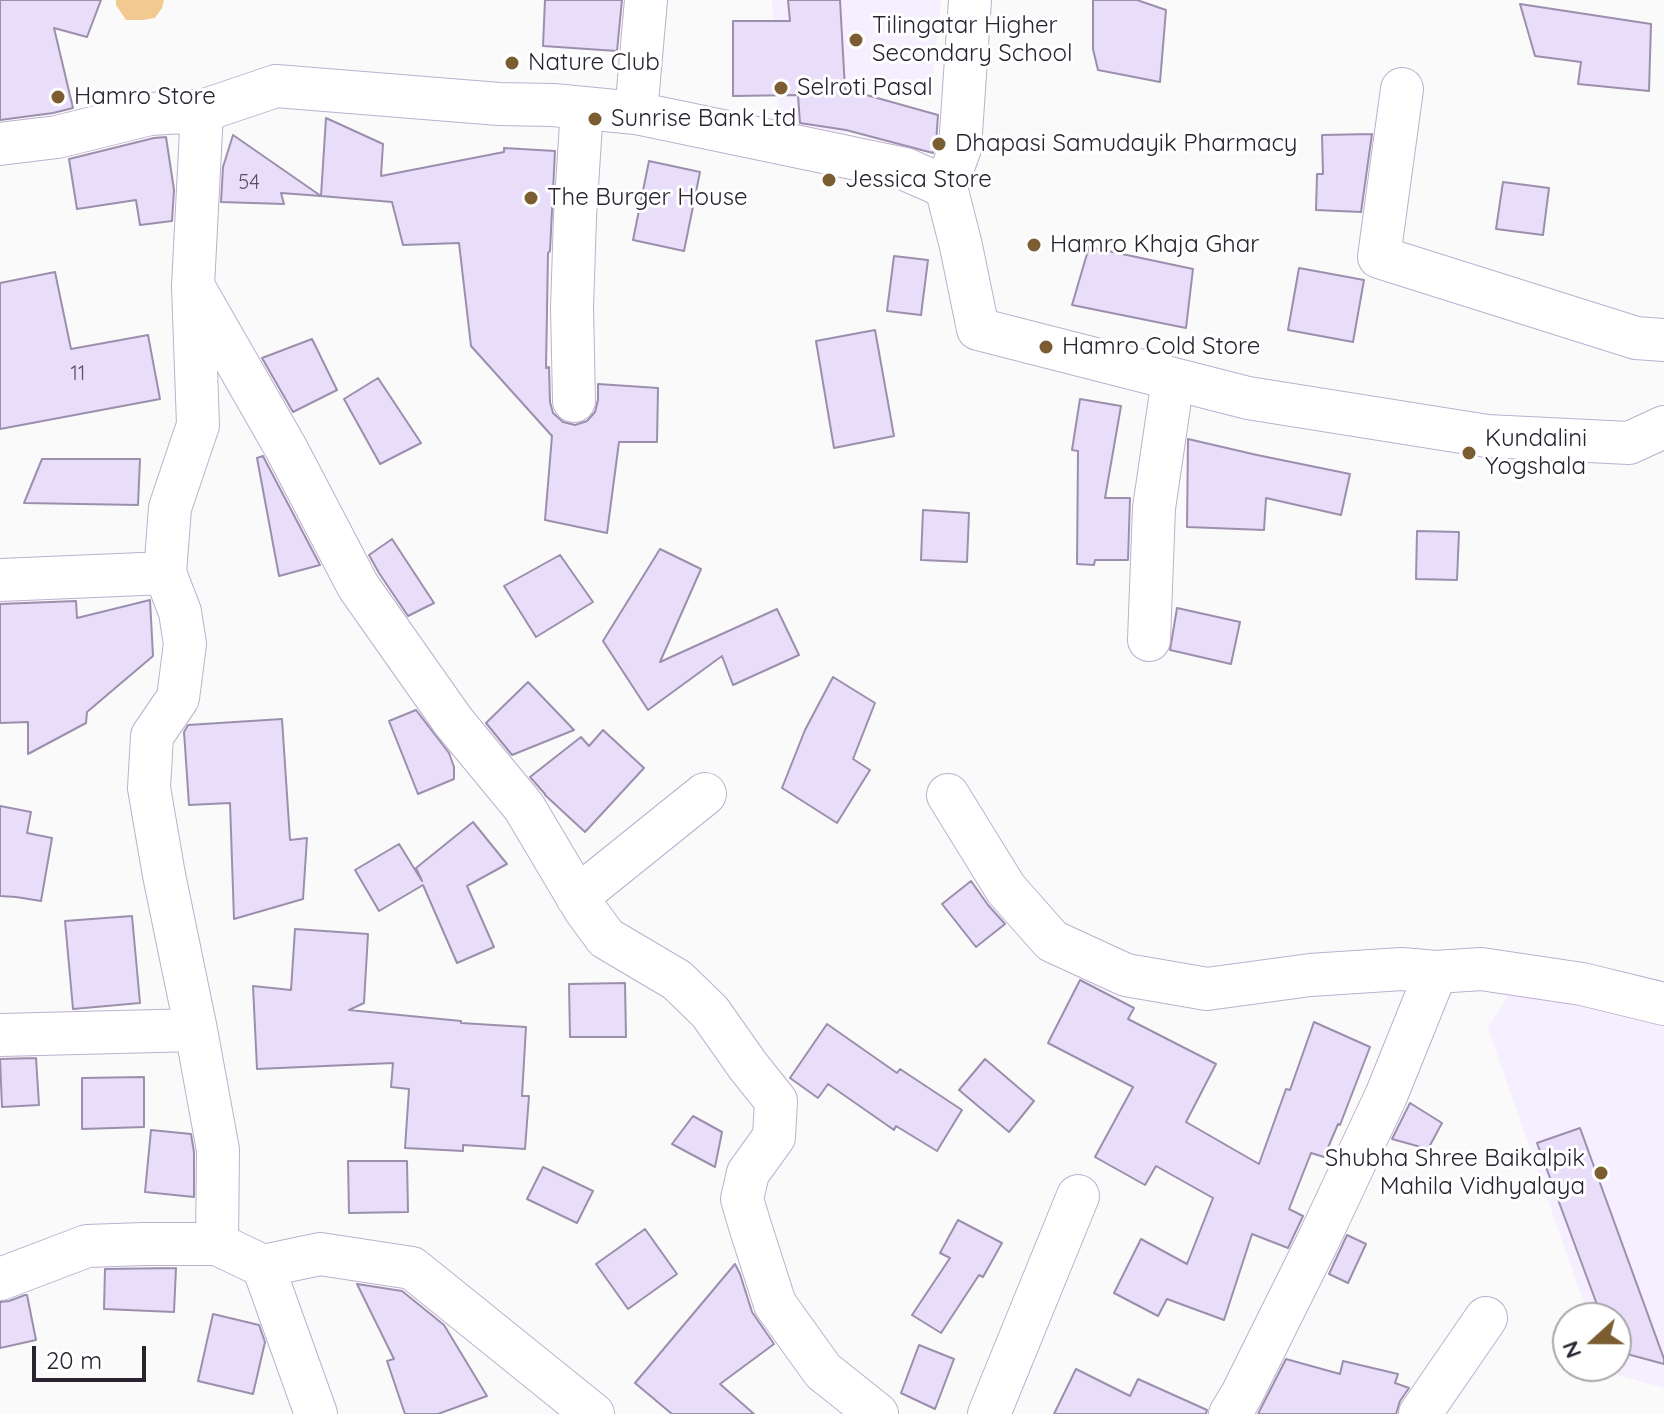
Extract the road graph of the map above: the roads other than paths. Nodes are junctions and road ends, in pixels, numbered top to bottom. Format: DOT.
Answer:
graph roads {
  1 [pos="646,0"];
  2 [pos="970,0"];
  3 [pos="1402,89"];
  4 [pos="582,108"];
  5 [pos="202,111"];
  6 [pos="636,113"];
  7 [pos="0,144"];
  8 [pos="946,187"];
  9 [pos="193,286"];
  10 [pos="1664,340"];
  11 [pos="1173,379"];
  12 [pos="574,401"];
  13 [pos="1652,442"];
  14 [pos="165,573"];
  15 [pos="0,580"];
  16 [pos="1149,640"];
  17 [pos="705,794"];
  18 [pos="948,795"];
  19 [pos="577,897"];
  20 [pos="1436,972"];
  21 [pos="1664,1004"];
  22 [pos="196,1030"];
  23 [pos="0,1035"];
  24 [pos="1078,1196"];
  25 [pos="217,1244"];
  26 [pos="263,1266"];
  27 [pos="0,1279"];
  28 [pos="1486,1318"];
  29 [pos="316,1414"];
  30 [pos="593,1414"];
  31 [pos="877,1414"];
  32 [pos="989,1414"];
  33 [pos="1230,1414"];
  34 [pos="1420,1414"];
  1 -- 6 [label="street"];
  2 -- 8 [label="street"];
  3 -- 10 [label="street"];
  4 -- 5 [label="street"];
  4 -- 6 [label="street"];
  4 -- 12 [label="street"];
  5 -- 7 [label="street"];
  5 -- 9 [label="street"];
  6 -- 8 [label="street"];
  8 -- 11 [label="street"];
  9 -- 14 [label="street"];
  9 -- 19 [label="street"];
  11 -- 13 [label="street"];
  11 -- 16 [label="street"];
  14 -- 15 [label="street"];
  14 -- 22 [label="street"];
  17 -- 19 [label="street"];
  18 -- 20 [label="street"];
  19 -- 31 [label="street"];
  20 -- 21 [label="street"];
  20 -- 33 [label="street"];
  22 -- 23 [label="street"];
  22 -- 25 [label="street"];
  24 -- 32 [label="street"];
  25 -- 26 [label="street"];
  25 -- 27 [label="street"];
  26 -- 29 [label="street"];
  26 -- 30 [label="street"];
  28 -- 34 [label="street"];
}
